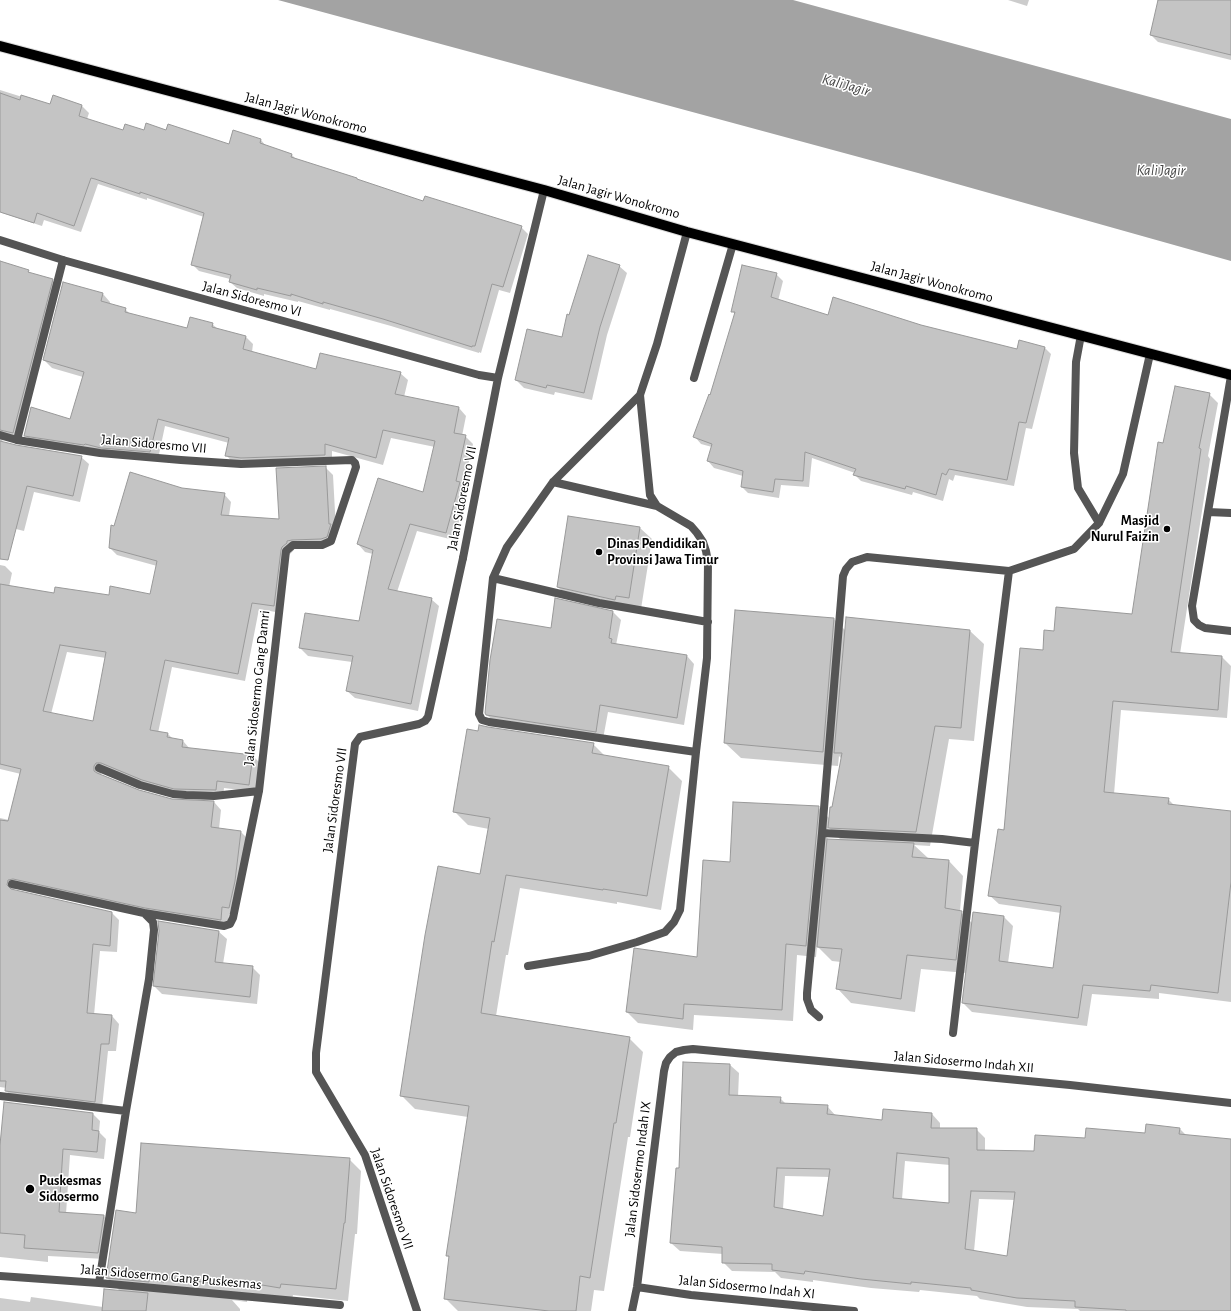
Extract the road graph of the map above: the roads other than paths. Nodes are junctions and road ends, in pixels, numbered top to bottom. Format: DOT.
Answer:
graph roads {
  1 [pos="0,46"];
  2 [pos="544,190"];
  3 [pos="687,232"];
  4 [pos="0,240"];
  5 [pos="733,244"];
  6 [pos="63,260"];
  7 [pos="1080,335"];
  8 [pos="1150,354"];
  9 [pos="1231,375"];
  10 [pos="498,378"];
  11 [pos="694,378"];
  12 [pos="640,395"];
  13 [pos="0,435"];
  14 [pos="17,440"];
  15 [pos="355,463"];
  16 [pos="553,482"];
  17 [pos="657,506"];
  18 [pos="1208,512"];
  19 [pos="1231,513"];
  20 [pos="1099,523"];
  21 [pos="1009,571"];
  22 [pos="493,578"];
  23 [pos="708,622"];
  24 [pos="1231,631"];
  25 [pos="696,752"];
  26 [pos="98,768"];
  27 [pos="259,791"];
  28 [pos="822,833"];
  29 [pos="975,843"];
  30 [pos="12,884"];
  31 [pos="144,913"];
  32 [pos="528,966"];
  33 [pos="819,1017"];
  34 [pos="953,1033"];
  35 [pos="693,1049"];
  36 [pos="0,1096"];
  37 [pos="1231,1103"];
  38 [pos="126,1111"];
  39 [pos="0,1276"];
  40 [pos="98,1283"];
  41 [pos="637,1287"];
  42 [pos="340,1305"];
  43 [pos="417,1311"];
  44 [pos="632,1311"];
  45 [pos="854,1311"];
  1 -- 2 [label="main road, Jalan Jagir Wonokromo"];
  2 -- 3 [label="main road, Jalan Jagir Wonokromo"];
  2 -- 10 [label="street, Jalan Sidoresmo VII"];
  3 -- 5 [label="main road, Jalan Jagir Wonokromo"];
  3 -- 12 [label="street"];
  4 -- 6 [label="street, Jalan Sidoresmo VI"];
  5 -- 7 [label="main road, Jalan Jagir Wonokromo"];
  5 -- 11 [label="street"];
  6 -- 10 [label="street, Jalan Sidoresmo VI"];
  6 -- 14 [label="street"];
  7 -- 8 [label="main road, Jalan Jagir Wonokromo"];
  7 -- 20 [label="street"];
  8 -- 9 [label="main road, Jalan Jagir Wonokromo"];
  8 -- 20 [label="street"];
  9 -- 18 [label="street"];
  10 -- 43 [label="street, Jalan Sidoresmo VII"];
  12 -- 16 [label="street"];
  12 -- 17 [label="street"];
  13 -- 14 [label="street, Jalan Sidoresmo VII"];
  14 -- 15 [label="street, Jalan Sidoresmo VII"];
  15 -- 27 [label="street, Jalan Sidosermo Gang Damri"];
  16 -- 17 [label="street"];
  16 -- 22 [label="street"];
  17 -- 23 [label="street"];
  18 -- 19 [label="street"];
  18 -- 24 [label="street"];
  20 -- 21 [label="street"];
  21 -- 28 [label="street"];
  21 -- 29 [label="street"];
  22 -- 23 [label="street"];
  22 -- 25 [label="street"];
  23 -- 25 [label="street"];
  25 -- 32 [label="street"];
  26 -- 27 [label="street"];
  27 -- 31 [label="street, Jalan Sidosermo Gang Damri"];
  28 -- 29 [label="street"];
  28 -- 33 [label="street"];
  29 -- 34 [label="street"];
  30 -- 31 [label="street"];
  31 -- 38 [label="street"];
  35 -- 37 [label="street, Jalan Sidosermo Indah XII"];
  35 -- 41 [label="street, Jalan Sidosermo Indah IX"];
  36 -- 38 [label="street"];
  38 -- 40 [label="street"];
  39 -- 40 [label="street, Jalan Sidosermo Gang Puskesmas"];
  40 -- 42 [label="street, Jalan Sidosermo Gang Puskesmas"];
  41 -- 44 [label="street, Jalan Sidosermo Indah IX"];
  41 -- 45 [label="street, Jalan Sidosermo Indah XI"];
}
